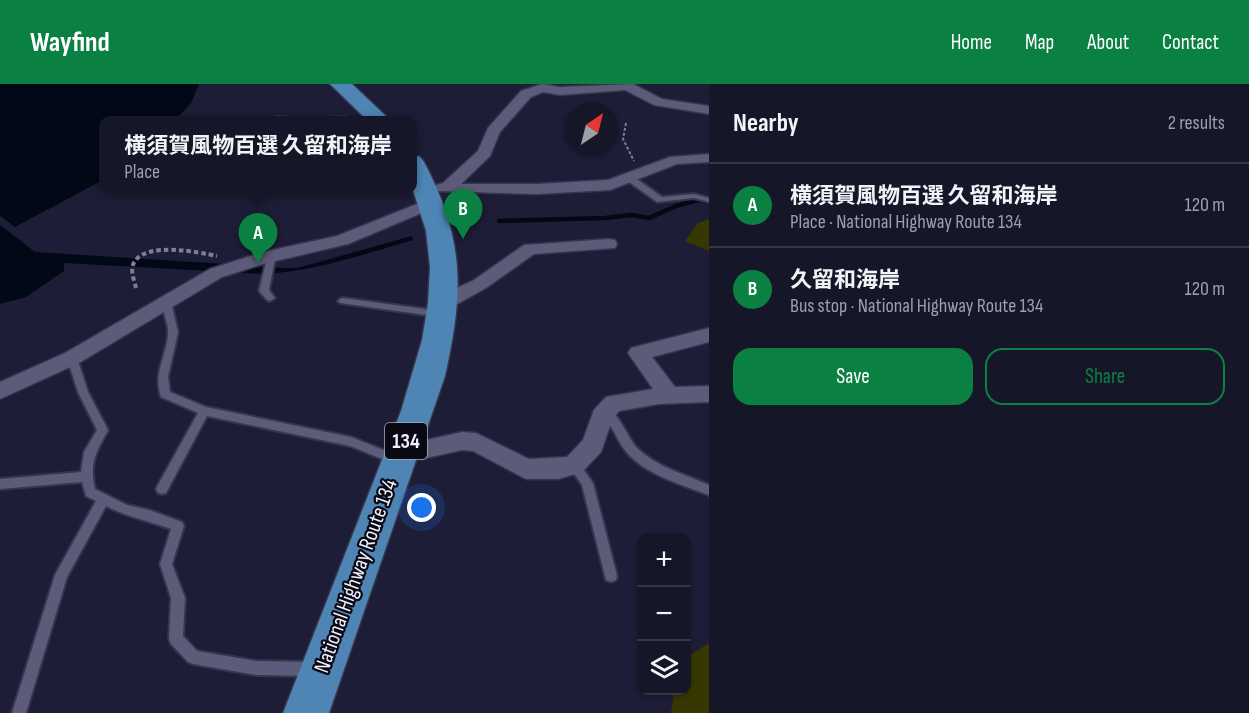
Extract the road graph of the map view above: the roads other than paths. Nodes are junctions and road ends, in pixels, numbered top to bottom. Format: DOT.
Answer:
graph roads {
  1 [pos="340,84"];
  2 [pos="709,110"];
  3 [pos="375,116"];
  4 [pos="709,158"];
  5 [pos="634,175"];
  6 [pos="430,186"];
  7 [pos="709,200"];
  8 [pos="609,244"];
  9 [pos="271,260"];
  10 [pos="270,298"];
  11 [pos="343,301"];
  12 [pos="166,303"];
  13 [pos="443,309"];
  14 [pos="709,335"];
  15 [pos="72,358"];
  16 [pos="0,391"];
  17 [pos="709,394"];
  18 [pos="669,395"];
  19 [pos="204,411"];
  20 [pos="605,412"];
  21 [pos="401,453"];
  22 [pos="574,465"];
  23 [pos="87,477"];
  24 [pos="0,484"];
  25 [pos="162,489"];
  26 [pos="709,490"];
  27 [pos="104,498"];
  28 [pos="611,576"];
  29 [pos="321,670"];
  30 [pos="19,713"];
  31 [pos="306,713"];
  1 -- 3 [label="highway"];
  2 -- 6 [label="street"];
  4 -- 5 [label="street"];
  5 -- 6 [label="street"];
  5 -- 7 [label="lane"];
  6 -- 9 [label="street"];
  6 -- 13 [label="highway, National Highway Route 134 / 134"];
  8 -- 13 [label="street"];
  9 -- 10 [label="lane"];
  9 -- 12 [label="street"];
  11 -- 13 [label="lane"];
  12 -- 15 [label="street"];
  12 -- 19 [label="lane"];
  13 -- 21 [label="highway, National Highway Route 134 / 134"];
  14 -- 18 [label="street"];
  15 -- 16 [label="street"];
  15 -- 23 [label="lane"];
  17 -- 18 [label="street"];
  18 -- 20 [label="street"];
  19 -- 21 [label="lane"];
  19 -- 25 [label="lane"];
  20 -- 22 [label="street"];
  20 -- 26 [label="lane"];
  21 -- 22 [label="street"];
  21 -- 29 [label="highway, National Highway Route 134 / 134"];
  22 -- 28 [label="lane"];
  23 -- 24 [label="lane"];
  23 -- 27 [label="lane"];
  27 -- 29 [label="lane"];
  27 -- 30 [label="lane"];
  29 -- 31 [label="highway, National Highway Route 134 / 134"];
}
